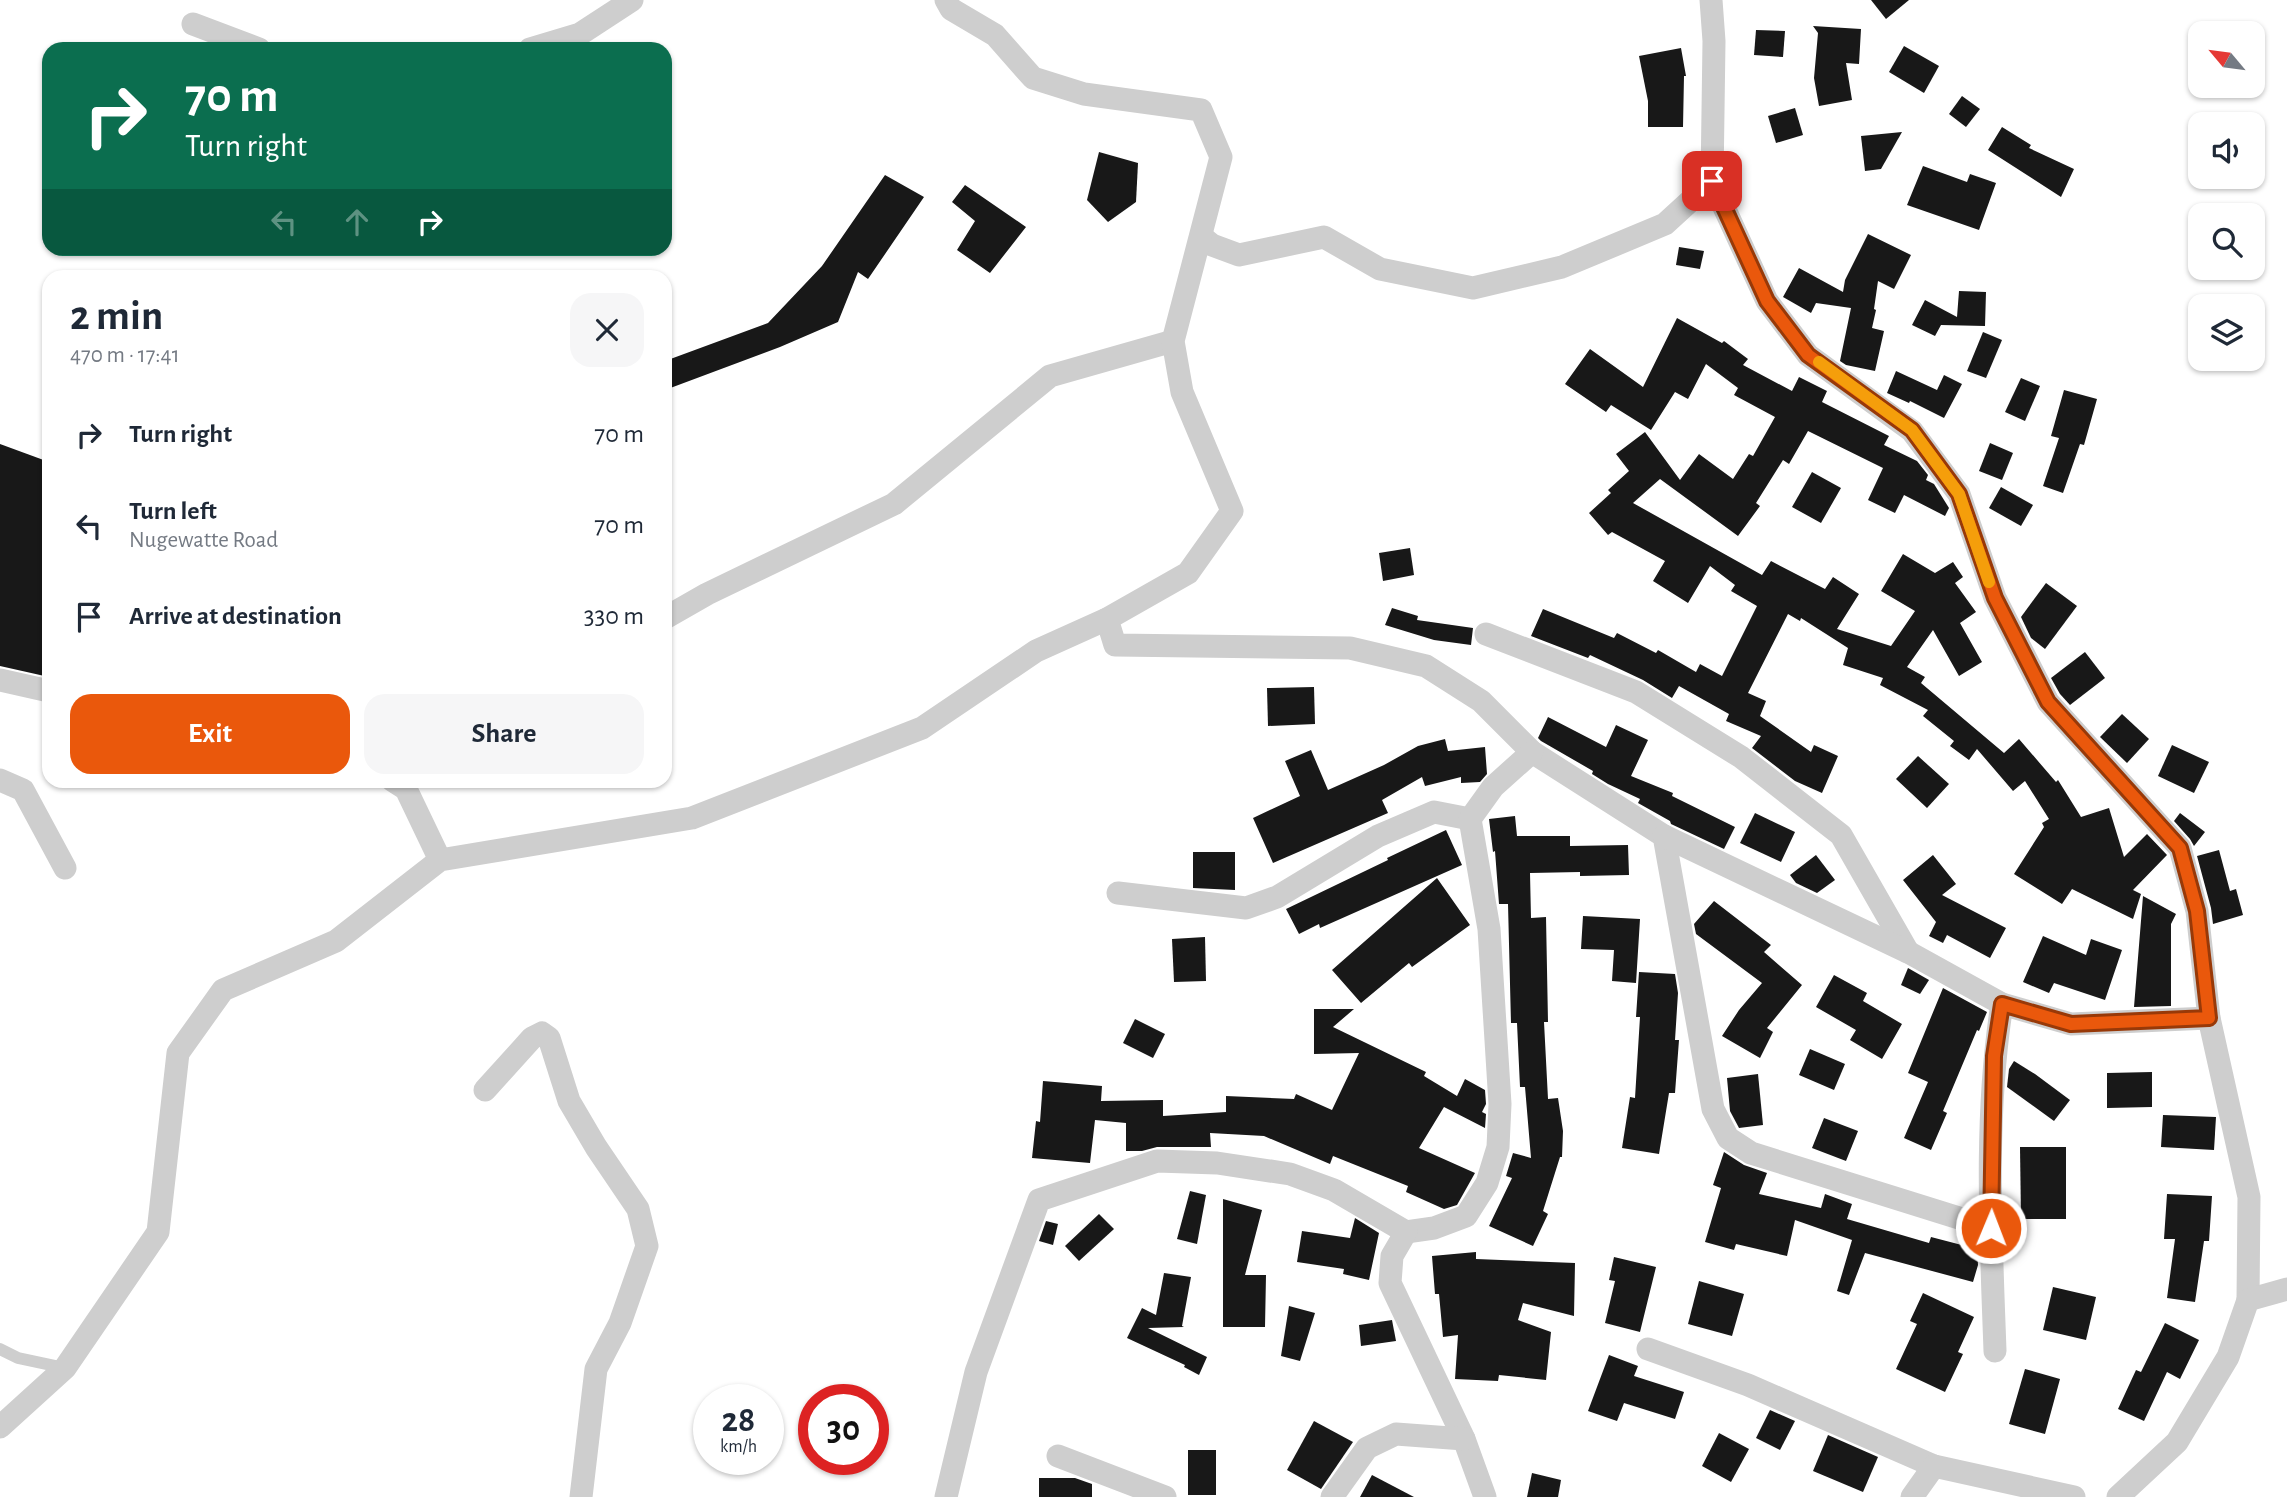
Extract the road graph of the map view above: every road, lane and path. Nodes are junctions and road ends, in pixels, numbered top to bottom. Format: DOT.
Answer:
graph roads {
  1 [pos="632,0"];
  2 [pos="946,0"];
  3 [pos="1711,0"];
  4 [pos="193,24"];
  5 [pos="241,42"];
  6 [pos="553,42"];
  7 [pos="1712,181"];
  8 [pos="1207,241"];
  9 [pos="1173,341"];
  10 [pos="672,614"];
  11 [pos="1107,619"];
  12 [pos="1486,634"];
  13 [pos="0,680"];
  14 [pos="42,689"];
  15 [pos="1532,752"];
  16 [pos="0,779"];
  17 [pos="408,788"];
  18 [pos="1470,819"];
  19 [pos="1664,836"];
  20 [pos="440,860"];
  21 [pos="65,868"];
  22 [pos="1118,893"];
  23 [pos="1908,952"];
  24 [pos="2002,1004"];
  25 [pos="2209,1018"];
  26 [pos="485,1090"];
  27 [pos="1991,1228"];
  28 [pos="1406,1231"];
  29 [pos="2287,1289"];
  30 [pos="2248,1300"];
  31 [pos="0,1349"];
  32 [pos="1648,1349"];
  33 [pos="1995,1351"];
  34 [pos="65,1368"];
  35 [pos="0,1427"];
  36 [pos="1464,1439"];
  37 [pos="1058,1456"];
  38 [pos="1934,1466"];
  39 [pos="581,1497"];
  40 [pos="946,1497"];
  41 [pos="1164,1497"];
  42 [pos="1332,1497"];
  43 [pos="1485,1497"];
  44 [pos="1912,1497"];
  45 [pos="2074,1497"];
  46 [pos="2118,1497"];
  1 -- 6 [label="street"];
  2 -- 8 [label="street"];
  3 -- 7 [label="street"];
  4 -- 5 [label="street"];
  7 -- 8 [label="street"];
  7 -- 25 [label="street"];
  8 -- 9 [label="street"];
  9 -- 10 [label="street"];
  9 -- 11 [label="street"];
  11 -- 15 [label="street"];
  11 -- 20 [label="street"];
  12 -- 23 [label="street"];
  13 -- 14 [label="street"];
  15 -- 18 [label="street"];
  15 -- 19 [label="street"];
  16 -- 21 [label="street"];
  17 -- 20 [label="street"];
  18 -- 22 [label="street"];
  18 -- 28 [label="street"];
  19 -- 23 [label="street"];
  19 -- 27 [label="street"];
  20 -- 34 [label="street"];
  23 -- 24 [label="street"];
  24 -- 25 [label="street"];
  24 -- 27 [label="street"];
  25 -- 30 [label="street"];
  26 -- 39 [label="street"];
  27 -- 33 [label="street"];
  28 -- 36 [label="street"];
  28 -- 40 [label="street"];
  29 -- 30 [label="street"];
  30 -- 46 [label="street"];
  31 -- 34 [label="lane"];
  32 -- 38 [label="street"];
  34 -- 35 [label="street"];
  36 -- 42 [label="street"];
  36 -- 43 [label="street"];
  37 -- 41 [label="street"];
  38 -- 44 [label="street"];
  38 -- 45 [label="street"];
}
